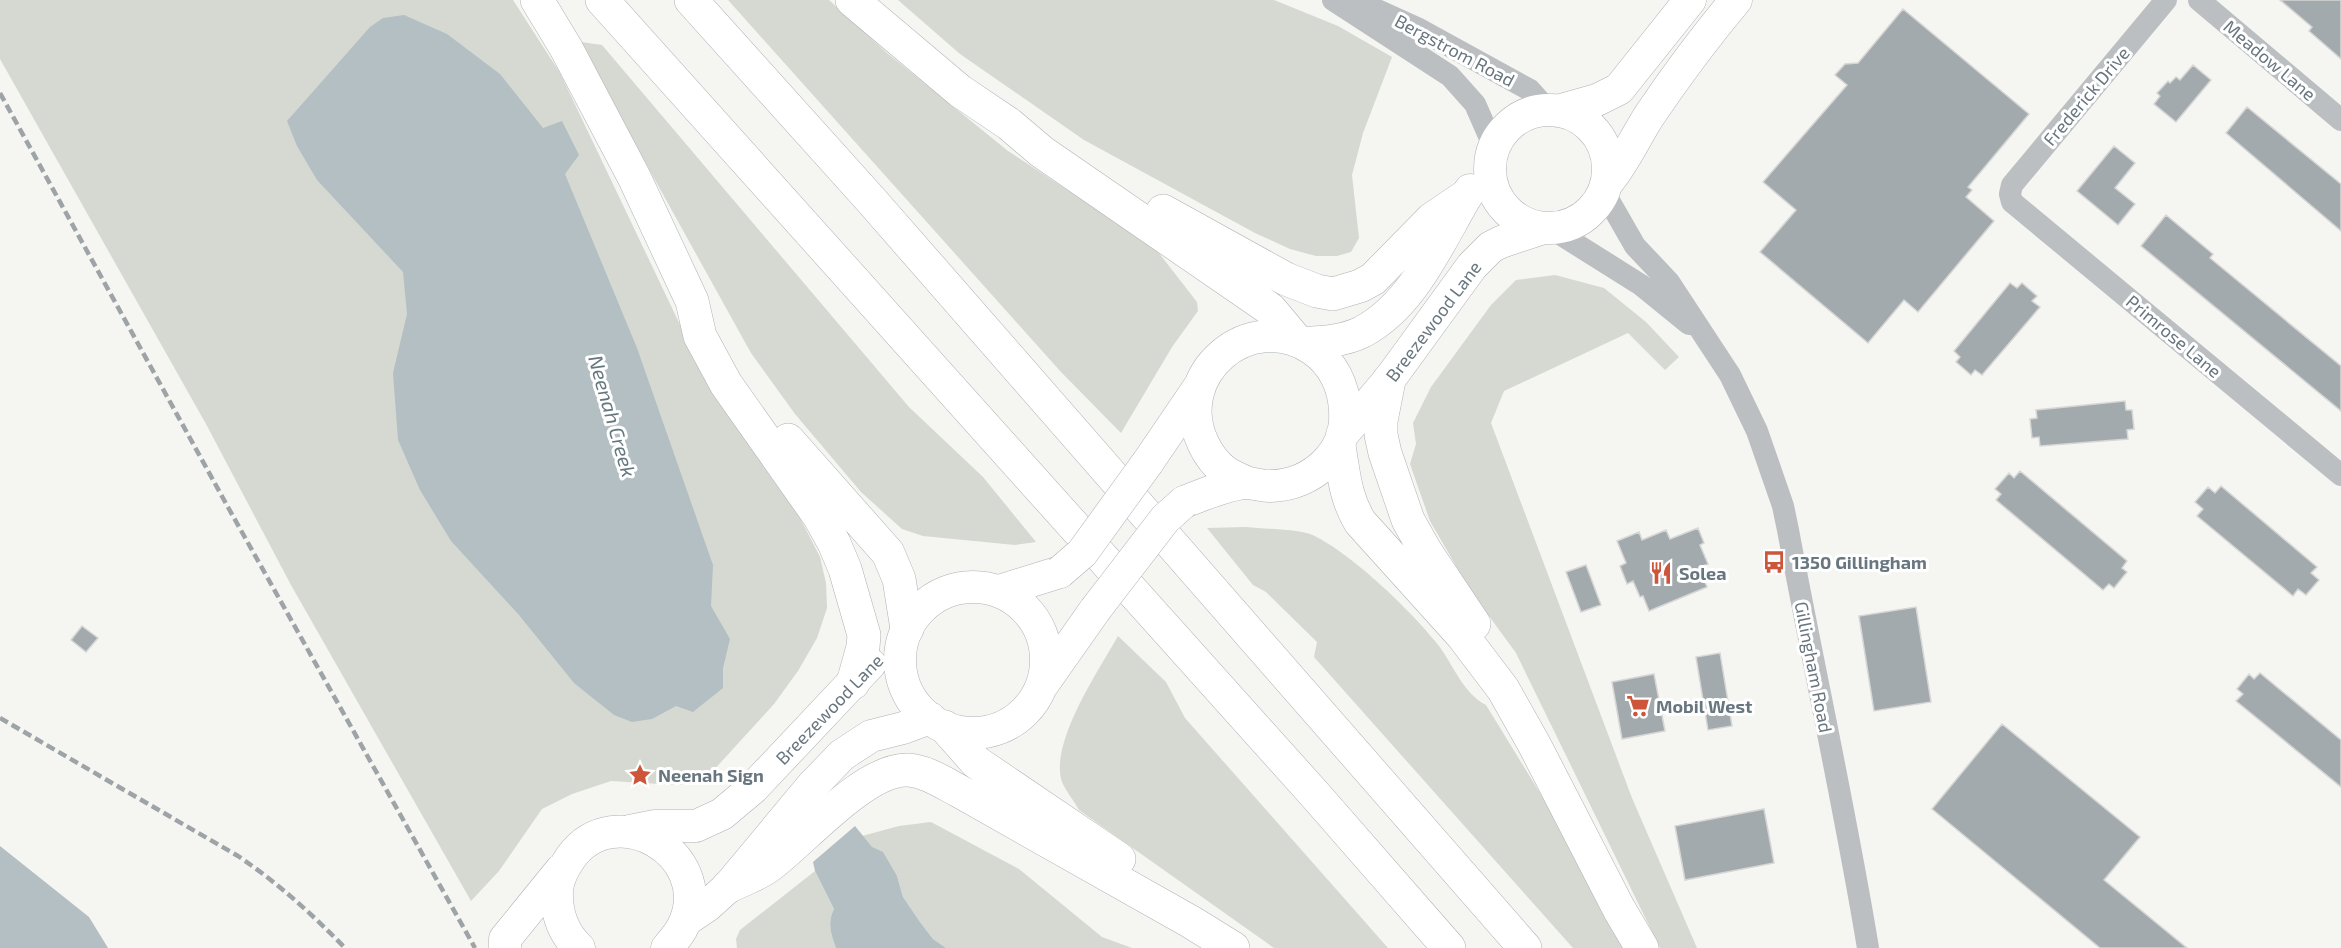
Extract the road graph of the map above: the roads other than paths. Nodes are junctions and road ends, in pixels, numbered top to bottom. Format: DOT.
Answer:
graph roads {
  1 [pos="537,0"];
  2 [pos="602,0"];
  3 [pos="691,0"];
  4 [pos="852,0"];
  5 [pos="1333,0"];
  6 [pos="1354,0"];
  7 [pos="1690,0"];
  8 [pos="1736,0"];
  9 [pos="2166,0"];
  10 [pos="2199,0"];
  11 [pos="1553,110"];
  12 [pos="2341,120"];
  13 [pos="1009,124"];
  14 [pos="1491,152"];
  15 [pos="1605,188"];
  16 [pos="2010,194"];
  17 [pos="1466,196"];
  18 [pos="1546,229"];
  19 [pos="692,300"];
  20 [pos="1700,332"];
  21 [pos="1299,342"];
  22 [pos="1389,380"];
  23 [pos="1200,386"];
  24 [pos="1341,441"];
  25 [pos="2341,475"];
  26 [pos="1246,482"];
  27 [pos="999,591"];
  28 [pos="905,635"];
  29 [pos="853,683"];
  30 [pos="1041,687"];
  31 [pos="938,723"];
  32 [pos="1534,744"];
  33 [pos="630,831"];
  34 [pos="564,867"];
  35 [pos="728,887"];
  36 [pos="680,937"];
  37 [pos="505,948"];
  38 [pos="579,948"];
  39 [pos="1233,948"];
  40 [pos="1249,948"];
  41 [pos="1449,948"];
  42 [pos="1525,948"];
  43 [pos="1642,948"];
  44 [pos="1868,948"];
  1 -- 19 [label="highway"];
  2 -- 41 [label="highway"];
  3 -- 42 [label="highway"];
  4 -- 13 [label="highway"];
  5 -- 14 [label="street, Bergstrom Road"];
  6 -- 11 [label="street, Bergstrom Road"];
  7 -- 11 [label="main road"];
  8 -- 15 [label="main road"];
  9 -- 16 [label="street, Frederick Drive"];
  10 -- 12 [label="street, Meadow Lane"];
  11 -- 14 [label="main road"];
  11 -- 15 [label="main road"];
  13 -- 17 [label="highway"];
  13 -- 21 [label="highway"];
  14 -- 17 [label="main road"];
  14 -- 18 [label="main road"];
  15 -- 18 [label="main road"];
  15 -- 20 [label="street, Gillingham Road"];
  16 -- 25 [label="street, Primrose Lane"];
  17 -- 21 [label="main road"];
  18 -- 20 [label="street, Gillingham Road"];
  18 -- 22 [label="main road, Breezewood Lane"];
  19 -- 28 [label="highway"];
  19 -- 29 [label="highway"];
  20 -- 44 [label="street, Gillingham Road"];
  21 -- 23 [label="main road"];
  21 -- 24 [label="main road"];
  22 -- 24 [label="main road, Breezewood Lane"];
  22 -- 32 [label="highway"];
  23 -- 26 [label="main road"];
  23 -- 27 [label="main road, bridge"];
  24 -- 26 [label="main road"];
  24 -- 32 [label="highway"];
  26 -- 30 [label="main road, bridge"];
  27 -- 28 [label="main road"];
  27 -- 30 [label="main road"];
  28 -- 29 [label="main road, Breezewood Lane"];
  28 -- 31 [label="main road"];
  29 -- 33 [label="main road, Breezewood Lane"];
  30 -- 31 [label="main road"];
  31 -- 35 [label="main road"];
  31 -- 40 [label="highway"];
  32 -- 43 [label="highway"];
  33 -- 34 [label="main road, Breezewood Lane"];
  33 -- 36 [label="main road"];
  34 -- 37 [label="main road, Breezewood Lane"];
  34 -- 38 [label="main road"];
  35 -- 36 [label="main road"];
  35 -- 39 [label="highway"];
}
